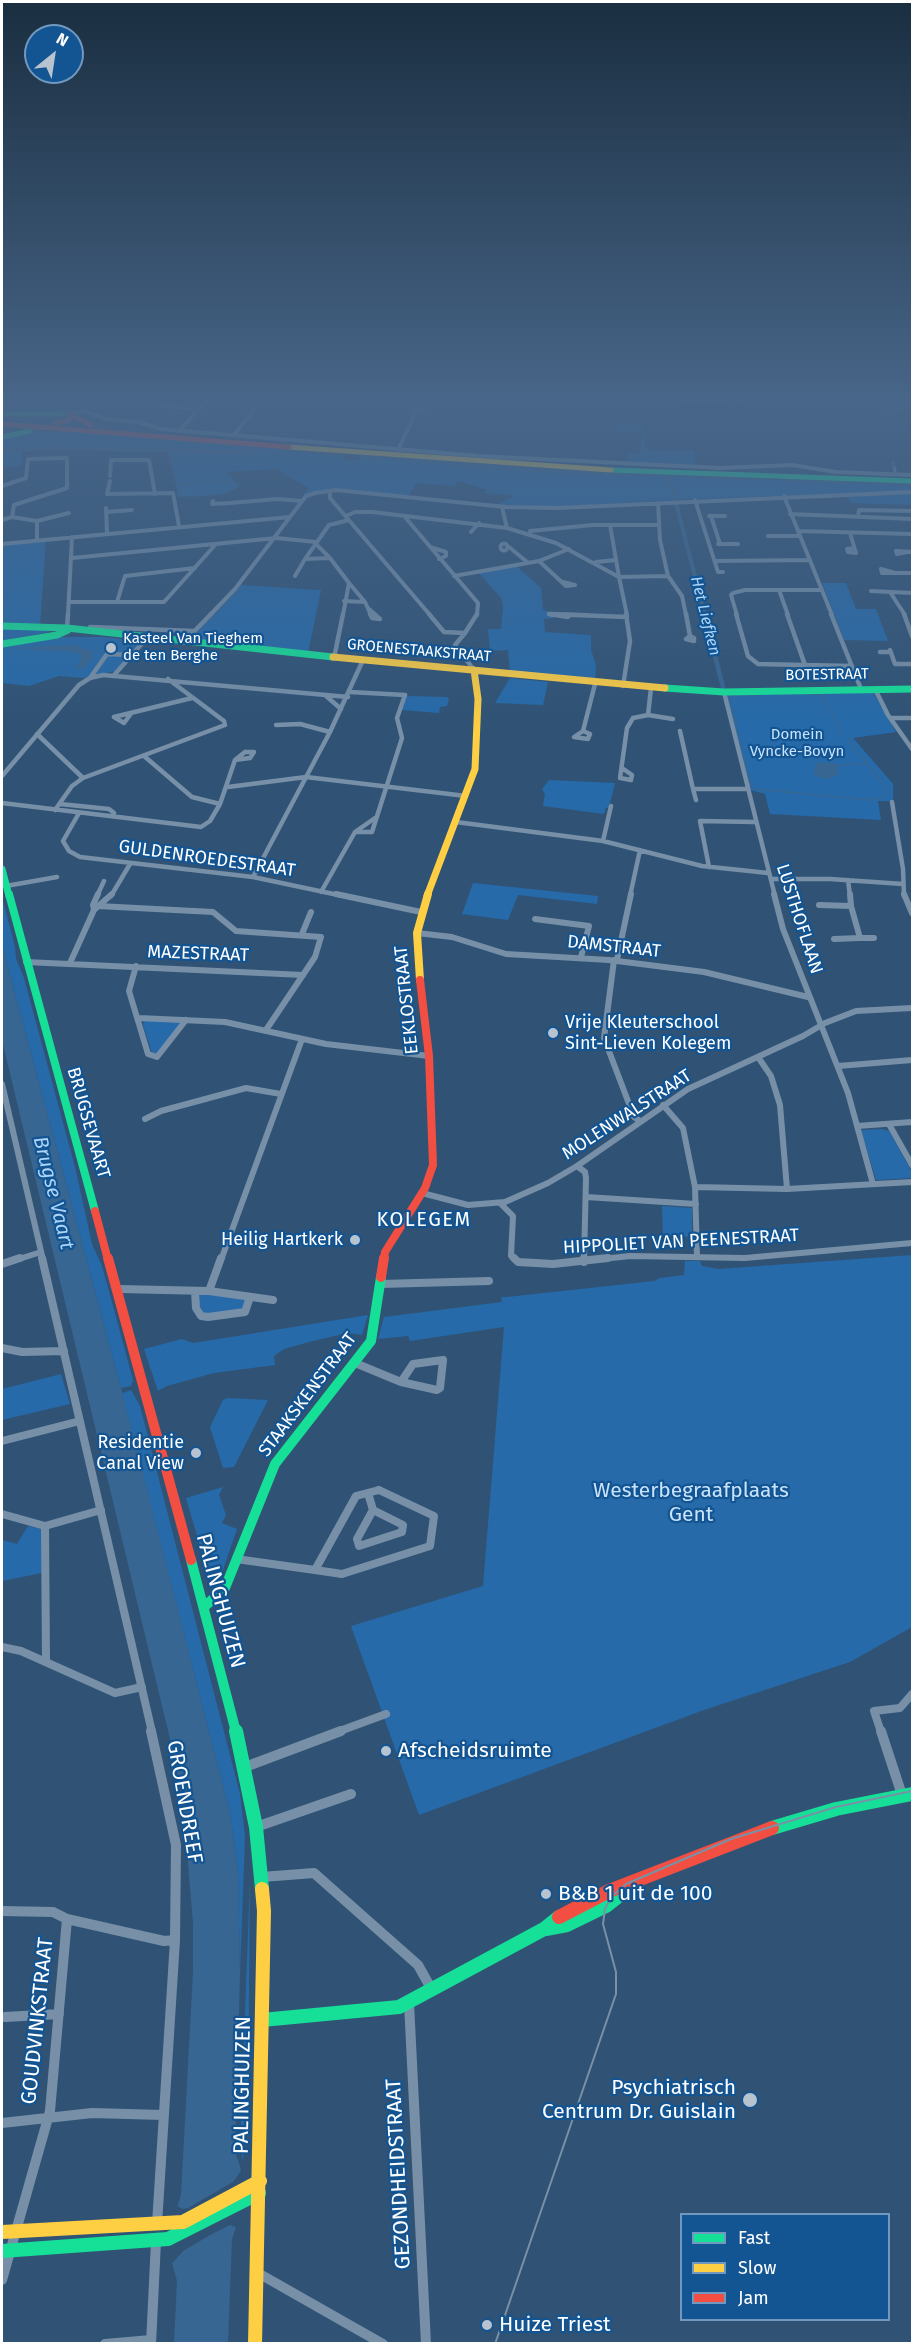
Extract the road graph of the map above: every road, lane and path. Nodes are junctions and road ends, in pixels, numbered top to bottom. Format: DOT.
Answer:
graph roads {
  1 [pos="12,508"];
  2 [pos="176,508"];
  3 [pos="296,508"];
  4 [pos="502,508"];
  5 [pos="658,508"];
  6 [pos="698,508"];
  7 [pos="788,508"];
  8 [pos="132,510"];
  9 [pos="340,510"];
  10 [pos="67,512"];
  11 [pos="361,512"];
  12 [pos="912,512"];
  13 [pos="790,514"];
  14 [pos="404,516"];
  15 [pos="701,516"];
  16 [pos="711,516"];
  17 [pos="725,516"];
  18 [pos="858,516"];
  19 [pos="12,517"];
  20 [pos="290,517"];
  21 [pos="348,518"];
  22 [pos="912,519"];
  23 [pos="2,520"];
  24 [pos="37,521"];
  25 [pos="479,523"];
  26 [pos="610,525"];
  27 [pos="659,525"];
  28 [pos="179,526"];
  29 [pos="507,528"];
  30 [pos="518,531"];
  31 [pos="545,531"];
  32 [pos="471,532"];
  33 [pos="850,532"];
  34 [pos="107,533"];
  35 [pos="799,534"];
  36 [pos="912,534"];
  37 [pos="768,536"];
  38 [pos="72,537"];
  39 [pos="542,537"];
  40 [pos="276,538"];
  41 [pos="37,540"];
  42 [pos="316,543"];
  43 [pos="2,544"];
  44 [pos="216,544"];
  45 [pos="710,544"];
  46 [pos="720,544"];
  47 [pos="738,544"];
  48 [pos="430,547"];
  49 [pos="509,547"];
  50 [pos="854,548"];
  51 [pos="569,549"];
  52 [pos="907,552"];
  53 [pos="912,552"];
  54 [pos="72,558"];
  55 [pos="330,558"];
  56 [pos="305,559"];
  57 [pos="439,559"];
  58 [pos="616,560"];
  59 [pos="810,560"];
  60 [pos="538,561"];
  61 [pos="715,561"];
  62 [pos="527,562"];
  63 [pos="596,562"];
  64 [pos="195,568"];
  65 [pos="723,572"];
  66 [pos="895,573"];
  67 [pos="912,573"];
  68 [pos="295,576"];
  69 [pos="454,576"];
  70 [pos="668,576"];
  71 [pos="619,577"];
  72 [pos="563,582"];
  73 [pos="349,583"];
  74 [pos="779,590"];
  75 [pos="820,590"];
  76 [pos="871,591"];
  77 [pos="890,592"];
  78 [pos="912,593"];
  79 [pos="345,601"];
  80 [pos="69,602"];
  81 [pos="117,602"];
  82 [pos="365,602"];
  83 [pos="369,609"];
  84 [pos="904,615"];
  85 [pos="912,615"];
  86 [pos="568,616"];
  87 [pos="627,617"];
  88 [pos="2,626"];
  89 [pos="67,628"];
  90 [pos="92,630"];
  91 [pos="194,631"];
  92 [pos="465,633"];
  93 [pos="690,636"];
  94 [pos="912,636"];
  95 [pos="44,637"];
  96 [pos="146,639"];
  97 [pos="183,643"];
  98 [pos="2,644"];
  99 [pos="880,652"];
  100 [pos="131,655"];
  101 [pos="334,658"];
  102 [pos="363,660"];
  103 [pos="912,664"];
  104 [pos="805,665"];
  105 [pos="852,666"];
  106 [pos="474,670"];
  107 [pos="115,674"];
  108 [pos="90,678"];
  109 [pos="168,679"];
  110 [pos="188,682"];
  111 [pos="595,684"];
  112 [pos="623,686"];
  113 [pos="179,688"];
  114 [pos="651,688"];
  115 [pos="912,688"];
  116 [pos="861,689"];
  117 [pos="875,689"];
  118 [pos="724,692"];
  119 [pos="743,692"];
  120 [pos="349,694"];
  121 [pos="325,695"];
  122 [pos="192,698"];
  123 [pos="341,709"];
  124 [pos="130,715"];
  125 [pos="648,715"];
  126 [pos="892,718"];
  127 [pos="912,718"];
  128 [pos="673,719"];
  129 [pos="276,725"];
  130 [pos="583,731"];
  131 [pos="680,731"];
  132 [pos="330,732"];
  133 [pos="37,734"];
  134 [pos="912,749"];
  135 [pos="144,756"];
  136 [pos="235,760"];
  137 [pos="622,768"];
  138 [pos="2,776"];
  139 [pos="306,777"];
  140 [pos="83,778"];
  141 [pos="228,786"];
  142 [pos="386,786"];
  143 [pos="693,789"];
  144 [pos="746,789"];
  145 [pos="466,796"];
  146 [pos="696,800"];
  147 [pos="892,802"];
  148 [pos="2,803"];
  149 [pos="60,804"];
  150 [pos="220,804"];
  151 [pos="611,806"];
  152 [pos="55,810"];
  153 [pos="80,813"];
  154 [pos="113,816"];
  155 [pos="375,818"];
  156 [pos="456,822"];
  157 [pos="754,822"];
  158 [pos="355,832"];
  159 [pos="603,841"];
  160 [pos="640,850"];
  161 [pos="130,864"];
  162 [pos="709,867"];
  163 [pos="2,869"];
  164 [pos="903,869"];
  165 [pos="912,870"];
  166 [pos="768,873"];
  167 [pos="57,877"];
  168 [pos="253,878"];
  169 [pos="772,879"];
  170 [pos="848,880"];
  171 [pos="903,884"];
  172 [pos="6,886"];
  173 [pos="116,888"];
  174 [pos="322,893"];
  175 [pos="819,905"];
  176 [pos="851,906"];
  177 [pos="96,908"];
  178 [pos="310,912"];
  179 [pos="421,912"];
  180 [pos="912,912"];
  181 [pos="535,920"];
  182 [pos="417,933"];
  183 [pos="302,934"];
  184 [pos="860,938"];
  185 [pos="874,938"];
  186 [pos="834,939"];
  187 [pos="581,957"];
  188 [pos="616,960"];
  189 [pos="26,962"];
  190 [pos="70,963"];
  191 [pos="136,966"];
  192 [pos="303,975"];
  193 [pos="808,997"];
  194 [pos="912,1008"];
  195 [pos="139,1018"];
  196 [pos="186,1020"];
  197 [pos="819,1027"];
  198 [pos="266,1030"];
  199 [pos="302,1040"];
  200 [pos="429,1056"];
  201 [pos="758,1057"];
  202 [pos="912,1060"];
  203 [pos="838,1066"];
  204 [pos="2,1084"];
  205 [pos="280,1094"];
  206 [pos="663,1105"];
  207 [pos="5,1111"];
  208 [pos="145,1119"];
  209 [pos="640,1121"];
  210 [pos="912,1122"];
  211 [pos="857,1126"];
  212 [pos="890,1126"];
  213 [pos="912,1165"];
  214 [pos="577,1166"];
  215 [pos="912,1182"];
  216 [pos="873,1184"];
  217 [pos="695,1187"];
  218 [pos="786,1189"];
  219 [pos="422,1193"];
  220 [pos="586,1197"];
  221 [pos="500,1203"];
  222 [pos="696,1204"];
  223 [pos="912,1243"];
  224 [pos="41,1252"];
  225 [pos="697,1256"];
  226 [pos="584,1262"];
  227 [pos="2,1264"];
  228 [pos="489,1281"];
  229 [pos="381,1284"];
  230 [pos="119,1289"];
  231 [pos="195,1291"];
  232 [pos="209,1291"];
  233 [pos="250,1297"];
  234 [pos="273,1300"];
  235 [pos="374,1329"];
  236 [pos="2,1348"];
  237 [pos="64,1351"];
  238 [pos="355,1363"];
  239 [pos="401,1382"];
  240 [pos="144,1385"];
  241 [pos="80,1421"];
  242 [pos="2,1442"];
  243 [pos="368,1493"];
  244 [pos="101,1510"];
  245 [pos="373,1510"];
  246 [pos="2,1514"];
  247 [pos="45,1526"];
  248 [pos="236,1559"];
  249 [pos="315,1570"];
  250 [pos="204,1607"];
  251 [pos="2,1647"];
  252 [pos="46,1662"];
  253 [pos="142,1687"];
  254 [pos="912,1694"];
  255 [pos="386,1714"];
  256 [pos="245,1768"];
  257 [pos="351,1794"];
  258 [pos="912,1794"];
  259 [pos="902,1795"];
  260 [pos="256,1827"];
  261 [pos="262,1877"];
  262 [pos="2,1911"];
  263 [pos="67,1919"];
  264 [pos="175,1940"];
  265 [pos="432,1990"];
  266 [pos="409,2003"];
  267 [pos="59,2014"];
  268 [pos="5,2017"];
  269 [pos="262,2020"];
  270 [pos="163,2115"];
  271 [pos="46,2119"];
  272 [pos="2,2123"];
  273 [pos="260,2181"];
  274 [pos="259,2193"];
  275 [pos="163,2223"];
  276 [pos="15,2230"];
  277 [pos="2,2232"];
  278 [pos="162,2240"];
  279 [pos="7,2250"];
  280 [pos="256,2272"];
  281 [pos="2,2280"];
  282 [pos="151,2342"];
  283 [pos="105,2343"];
  284 [pos="255,2343"];
  285 [pos="383,2343"];
  286 [pos="426,2343"];
  1 -- 19 [label="street"];
  2 -- 28 [label="street"];
  3 -- 20 [label="street"];
  4 -- 29 [label="street"];
  5 -- 27 [label="street"];
  6 -- 15 [label="street"];
  7 -- 13 [label="street"];
  8 -- 34 [label="street"];
  9 -- 11 [label="street"];
  9 -- 21 [label="street"];
  10 -- 24 [label="street"];
  11 -- 14 [label="street"];
  11 -- 21 [label="street"];
  12 -- 18 [label="street"];
  13 -- 18 [label="street"];
  13 -- 35 [label="street"];
  14 -- 25 [label="street"];
  14 -- 48 [label="street"];
  15 -- 16 [label="street"];
  15 -- 45 [label="street"];
  16 -- 17 [label="street"];
  16 -- 46 [label="street"];
  18 -- 22 [label="street"];
  19 -- 23 [label="street"];
  19 -- 24 [label="street"];
  20 -- 28 [label="street"];
  20 -- 40 [label="street"];
  21 -- 42 [label="street"];
  21 -- 92 [label="street"];
  24 -- 41 [label="street"];
  25 -- 29 [label="street"];
  25 -- 32 [label="street"];
  26 -- 27 [label="street"];
  26 -- 31 [label="street"];
  26 -- 58 [label="street"];
  27 -- 70 [label="street"];
  28 -- 34 [label="street"];
  29 -- 30 [label="street"];
  30 -- 31 [label="street"];
  30 -- 39 [label="street"];
  31 -- 39 [label="street"];
  33 -- 35 [label="street"];
  33 -- 36 [label="street"];
  33 -- 50 [label="street"];
  34 -- 38 [label="street"];
  35 -- 37 [label="street"];
  35 -- 59 [label="street"];
  38 -- 41 [label="street"];
  38 -- 54 [label="street"];
  39 -- 51 [label="street"];
  40 -- 42 [label="street"];
  40 -- 44 [label="street"];
  40 -- 91 [label="street"];
  41 -- 43 [label="street"];
  42 -- 55 [label="street"];
  42 -- 56 [label="street"];
  44 -- 54 [label="street"];
  44 -- 64 [label="street"];
  45 -- 46 [label="street"];
  45 -- 61 [label="street"];
  46 -- 47 [label="street"];
  48 -- 57 [label="street"];
  48 -- 57 [label="street"];
  49 -- 62 [label="street"];
  51 -- 60 [label="street"];
  51 -- 63 [label="street"];
  52 -- 53 [label="street"];
  54 -- 80 [label="street"];
  55 -- 56 [label="street"];
  55 -- 73 [label="street"];
  56 -- 68 [label="street"];
  57 -- 69 [label="street"];
  58 -- 63 [label="street"];
  58 -- 71 [label="street"];
  59 -- 61 [label="street"];
  59 -- 75 [label="street"];
  60 -- 62 [label="street"];
  60 -- 72 [label="street"];
  61 -- 65 [label="street"];
  62 -- 69 [label="street"];
  63 -- 71 [label="street"];
  64 -- 81 [label="street"];
  64 -- 81 [label="street"];
  66 -- 67 [label="street"];
  69 -- 92 [label="street"];
  70 -- 71 [label="street"];
  70 -- 93 [label="street"];
  71 -- 87 [label="street"];
  73 -- 79 [label="street"];
  73 -- 82 [label="street"];
  74 -- 75 [label="street"];
  74 -- 104 [label="street"];
  74 -- 104 [label="street"];
  75 -- 105 [label="street"];
  76 -- 77 [label="street"];
  77 -- 78 [label="street"];
  77 -- 84 [label="street"];
  79 -- 82 [label="street"];
  79 -- 101 [label="street"];
  80 -- 81 [label="street"];
  80 -- 89 [label="street"];
  82 -- 83 [label="street"];
  84 -- 85 [label="street"];
  84 -- 94 [label="street"];
  86 -- 87 [label="street"];
  87 -- 112 [label="street"];
  88 -- 89 [label="main road, GROENESTAAKSTRAAT"];
  89 -- 90 [label="main road, GROENESTAAKSTRAAT"];
  89 -- 95 [label="main road"];
  90 -- 91 [label="street"];
  90 -- 95 [label="main road, GROENESTAAKSTRAAT"];
  90 -- 96 [label="main road, GROENESTAAKSTRAAT"];
  91 -- 97 [label="street"];
  92 -- 106 [label="street, EEKLOSTRAAT"];
  95 -- 98 [label="main road"];
  96 -- 97 [label="main road, GROENESTAAKSTRAAT"];
  96 -- 100 [label="street"];
  97 -- 101 [label="main road, GROENESTAAKSTRAAT"];
  99 -- 103 [label="street"];
  100 -- 107 [label="street"];
  100 -- 108 [label="street"];
  101 -- 102 [label="main road, GROENESTAAKSTRAAT"];
  102 -- 106 [label="main road, GROENESTAAKSTRAAT"];
  102 -- 120 [label="street"];
  104 -- 105 [label="street"];
  105 -- 116 [label="street"];
  106 -- 111 [label="main road, GROENESTAAKSTRAAT"];
  106 -- 145 [label="main road, EEKLOSTRAAT"];
  107 -- 108 [label="street"];
  107 -- 109 [label="street"];
  108 -- 133 [label="street"];
  109 -- 110 [label="street"];
  109 -- 113 [label="street"];
  110 -- 113 [label="street"];
  110 -- 121 [label="street"];
  111 -- 112 [label="main road, GROENESTAAKSTRAAT"];
  111 -- 130 [label="street"];
  112 -- 114 [label="main road, GROENESTAAKSTRAAT"];
  113 -- 122 [label="street"];
  114 -- 118 [label="main road, GROENESTAAKSTRAAT"];
  114 -- 125 [label="street"];
  115 -- 117 [label="main road, BOTESTRAAT"];
  116 -- 117 [label="main road, BOTESTRAAT"];
  116 -- 119 [label="main road, BOTESTRAAT"];
  117 -- 126 [label="street"];
  118 -- 119 [label="main road, GROENESTAAKSTRAAT"];
  118 -- 144 [label="street, LUSTHOFLAAN"];
  120 -- 121 [label="street"];
  120 -- 123 [label="street"];
  120 -- 142 [label="street"];
  121 -- 123 [label="street"];
  122 -- 124 [label="street"];
  122 -- 135 [label="street"];
  123 -- 132 [label="street"];
  125 -- 128 [label="street"];
  125 -- 137 [label="street"];
  126 -- 127 [label="street"];
  126 -- 134 [label="street"];
  129 -- 132 [label="street"];
  131 -- 143 [label="street"];
  132 -- 139 [label="street"];
  133 -- 138 [label="street"];
  133 -- 140 [label="street"];
  135 -- 140 [label="street"];
  135 -- 150 [label="street"];
  136 -- 141 [label="street"];
  139 -- 141 [label="street"];
  139 -- 142 [label="street"];
  139 -- 168 [label="street"];
  140 -- 149 [label="street"];
  141 -- 150 [label="street"];
  142 -- 145 [label="street"];
  142 -- 155 [label="street"];
  143 -- 144 [label="street"];
  143 -- 146 [label="street"];
  144 -- 157 [label="street, LUSTHOFLAAN"];
  145 -- 156 [label="main road, EEKLOSTRAAT"];
  147 -- 164 [label="street"];
  148 -- 152 [label="street"];
  149 -- 152 [label="street"];
  149 -- 154 [label="street"];
  150 -- 154 [label="street"];
  151 -- 159 [label="street"];
  152 -- 153 [label="street"];
  153 -- 154 [label="street"];
  153 -- 161 [label="street, GULDENROEDESTRAAT"];
  155 -- 158 [label="street"];
  155 -- 158 [label="street"];
  156 -- 159 [label="street"];
  156 -- 179 [label="main road, EEKLOSTRAAT"];
  157 -- 162 [label="street"];
  157 -- 166 [label="street, LUSTHOFLAAN"];
  158 -- 174 [label="street"];
  159 -- 160 [label="street"];
  160 -- 162 [label="street"];
  160 -- 188 [label="street"];
  161 -- 168 [label="street, GULDENROEDESTRAAT"];
  161 -- 173 [label="street"];
  162 -- 166 [label="street"];
  163 -- 172 [label="main road, BRUGSEVAART"];
  164 -- 165 [label="street"];
  164 -- 171 [label="street"];
  166 -- 169 [label="street, LUSTHOFLAAN"];
  167 -- 172 [label="street"];
  168 -- 174 [label="street, GULDENROEDESTRAAT"];
  169 -- 170 [label="street"];
  169 -- 193 [label="street, LUSTHOFLAAN"];
  170 -- 171 [label="street"];
  170 -- 176 [label="street"];
  171 -- 180 [label="street"];
  172 -- 189 [label="main road, BRUGSEVAART"];
  173 -- 177 [label="street"];
  173 -- 177 [label="street"];
  174 -- 179 [label="street, GULDENROEDESTRAAT"];
  175 -- 176 [label="street"];
  176 -- 184 [label="street"];
  177 -- 183 [label="street"];
  177 -- 190 [label="street"];
  178 -- 183 [label="street"];
  179 -- 182 [label="main road, EEKLOSTRAAT"];
  181 -- 187 [label="street"];
  182 -- 187 [label="street, DAMSTRAAT"];
  182 -- 200 [label="main road, EEKLOSTRAAT"];
  183 -- 192 [label="street"];
  184 -- 185 [label="street"];
  184 -- 186 [label="street"];
  187 -- 188 [label="street, DAMSTRAAT"];
  188 -- 193 [label="street, DAMSTRAAT"];
  188 -- 209 [label="street"];
  189 -- 190 [label="street, MAZESTRAAT"];
  189 -- 230 [label="main road, BRUGSEVAART"];
  190 -- 191 [label="street, MAZESTRAAT"];
  191 -- 192 [label="street, MAZESTRAAT"];
  191 -- 195 [label="street"];
  192 -- 198 [label="street"];
  193 -- 197 [label="street, LUSTHOFLAAN"];
  194 -- 197 [label="street, MOLENWALSTRAAT"];
  195 -- 196 [label="street"];
  195 -- 196 [label="street"];
  196 -- 198 [label="street"];
  197 -- 201 [label="street, MOLENWALSTRAAT"];
  197 -- 203 [label="street, LUSTHOFLAAN"];
  198 -- 199 [label="street"];
  199 -- 200 [label="street"];
  199 -- 205 [label="street"];
  200 -- 219 [label="main road, EEKLOSTRAAT"];
  201 -- 206 [label="street, MOLENWALSTRAAT"];
  201 -- 218 [label="street"];
  202 -- 203 [label="street"];
  203 -- 211 [label="street, LUSTHOFLAAN"];
  204 -- 207 [label="street, GROENDREEF"];
  205 -- 208 [label="street"];
  205 -- 232 [label="street"];
  206 -- 209 [label="street, MOLENWALSTRAAT"];
  206 -- 217 [label="street"];
  207 -- 224 [label="street, GROENDREEF"];
  209 -- 214 [label="street, MOLENWALSTRAAT"];
  210 -- 212 [label="street"];
  211 -- 212 [label="street"];
  211 -- 216 [label="street, LUSTHOFLAAN"];
  212 -- 213 [label="street"];
  214 -- 220 [label="street"];
  214 -- 221 [label="street, MOLENWALSTRAAT"];
  215 -- 216 [label="street"];
  216 -- 218 [label="street"];
  217 -- 218 [label="street"];
  217 -- 222 [label="street"];
  219 -- 221 [label="street, MOLENWALSTRAAT"];
  219 -- 229 [label="main road, EEKLOSTRAAT"];
  220 -- 222 [label="street"];
  220 -- 226 [label="street"];
  221 -- 226 [label="street, HIPPOLIET VAN PEENESTRAAT"];
  222 -- 225 [label="street"];
  223 -- 225 [label="street, HIPPOLIET VAN PEENESTRAAT"];
  224 -- 227 [label="street"];
  224 -- 237 [label="street, GROENDREEF"];
  225 -- 226 [label="street, HIPPOLIET VAN PEENESTRAAT"];
  228 -- 229 [label="street"];
  229 -- 235 [label="main road, EEKLOSTRAAT"];
  230 -- 231 [label="street"];
  230 -- 240 [label="main road, BRUGSEVAART"];
  231 -- 232 [label="street"];
  231 -- 233 [label="street"];
  232 -- 233 [label="street"];
  233 -- 234 [label="street"];
  235 -- 238 [label="main road, STAAKSKENSTRAAT"];
  236 -- 237 [label="street"];
  237 -- 241 [label="street, GROENDREEF"];
  238 -- 239 [label="street"];
  238 -- 248 [label="main road, STAAKSKENSTRAAT"];
  239 -- 239 [label="street"];
  240 -- 250 [label="main road, PALINGHUIZEN"];
  241 -- 242 [label="street"];
  241 -- 244 [label="street, GROENDREEF"];
  243 -- 245 [label="street"];
  243 -- 249 [label="street"];
  243 -- 249 [label="street"];
  244 -- 247 [label="street"];
  244 -- 253 [label="street, GROENDREEF"];
  245 -- 245 [label="street"];
  246 -- 247 [label="street"];
  247 -- 252 [label="street"];
  248 -- 249 [label="street"];
  248 -- 250 [label="main road, STAAKSKENSTRAAT"];
  250 -- 256 [label="main road, PALINGHUIZEN"];
  251 -- 252 [label="street"];
  252 -- 253 [label="street"];
  253 -- 264 [label="street, GROENDREEF"];
  254 -- 259 [label="street"];
  255 -- 256 [label="street"];
  256 -- 260 [label="main road, PALINGHUIZEN"];
  257 -- 260 [label="street"];
  258 -- 259 [label="main road"];
  259 -- 265 [label="main road"];
  260 -- 261 [label="main road, PALINGHUIZEN"];
  261 -- 265 [label="street"];
  261 -- 269 [label="main road, PALINGHUIZEN"];
  262 -- 263 [label="street"];
  263 -- 264 [label="street"];
  263 -- 267 [label="street, GOUDVINKSTRAAT"];
  264 -- 270 [label="street, GROENDREEF"];
  265 -- 266 [label="main road"];
  266 -- 269 [label="main road"];
  266 -- 286 [label="street, GEZONDHEIDSTRAAT"];
  267 -- 268 [label="street"];
  267 -- 271 [label="street, GOUDVINKSTRAAT"];
  269 -- 273 [label="main road, PALINGHUIZEN"];
  270 -- 271 [label="street"];
  270 -- 275 [label="street, GROENDREEF"];
  271 -- 272 [label="street"];
  271 -- 276 [label="street, GOUDVINKSTRAAT"];
  273 -- 274 [label="main road, PALINGHUIZEN"];
  273 -- 275 [label="main road"];
  274 -- 278 [label="main road"];
  274 -- 280 [label="main road, PALINGHUIZEN"];
  275 -- 276 [label="main road"];
  275 -- 278 [label="street, GROENDREEF"];
  276 -- 277 [label="main road"];
  276 -- 279 [label="street, GOUDVINKSTRAAT"];
  278 -- 279 [label="main road"];
  278 -- 282 [label="street, GROENDREEF"];
  279 -- 281 [label="street, GOUDVINKSTRAAT"];
  280 -- 284 [label="main road, PALINGHUIZEN"];
  280 -- 285 [label="street"];
  282 -- 283 [label="street, GROENDREEF"];
}
